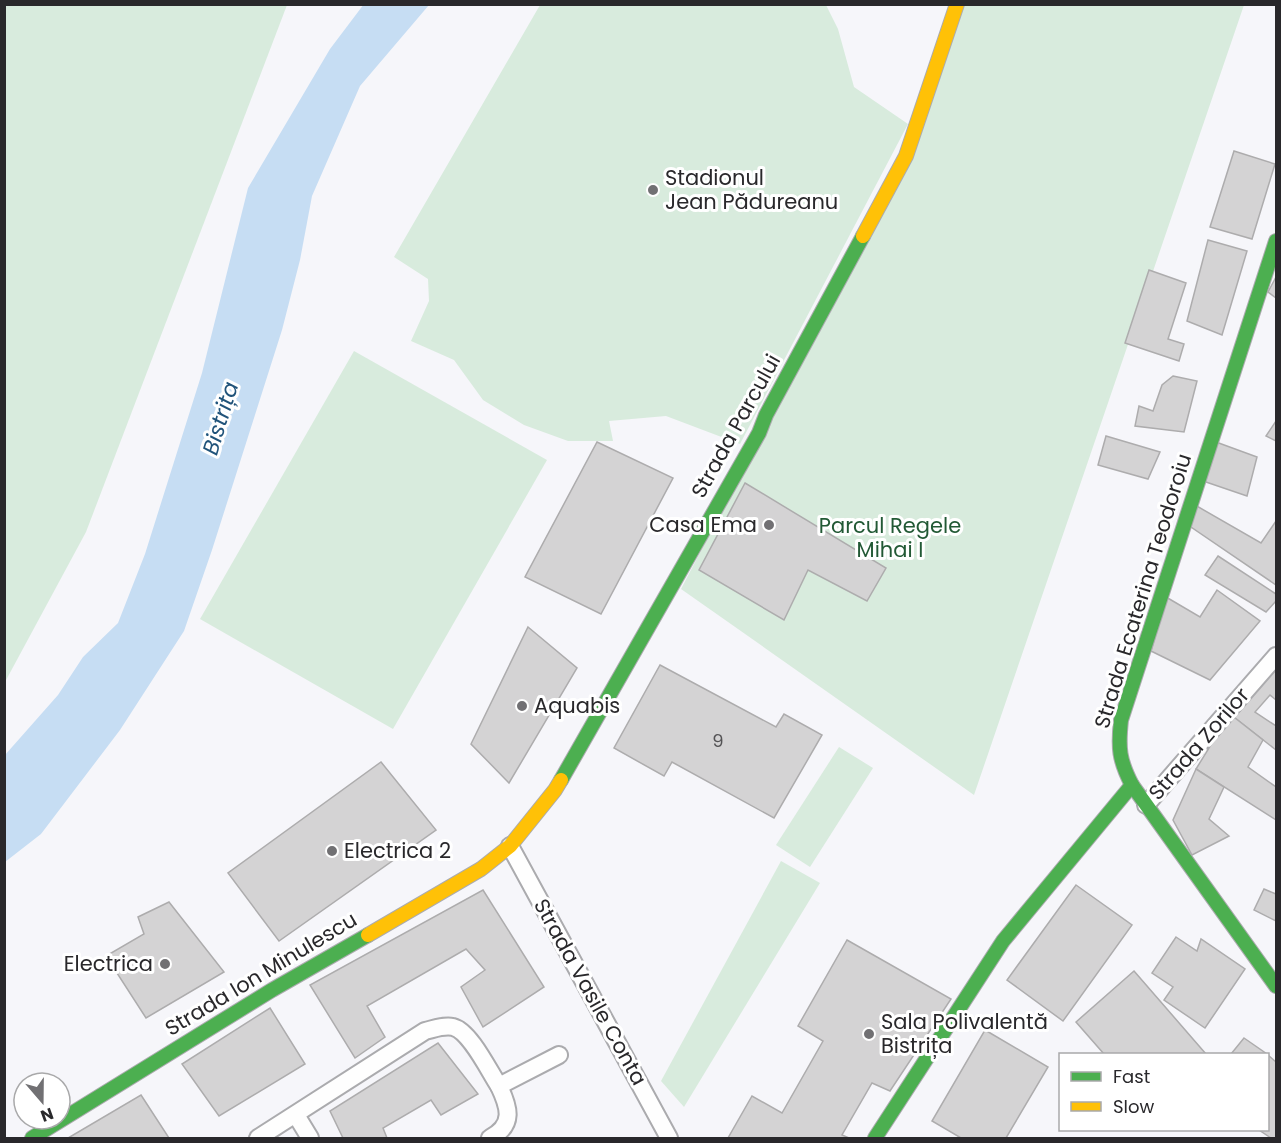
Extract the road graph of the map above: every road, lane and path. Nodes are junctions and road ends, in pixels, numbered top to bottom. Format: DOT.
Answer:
graph roads {
  1 [pos="957,4"];
  2 [pos="1276,241"];
  3 [pos="1276,656"];
  4 [pos="1132,785"];
  5 [pos="1146,805"];
  6 [pos="510,846"];
  7 [pos="1276,986"];
  8 [pos="559,1056"];
  9 [pos="499,1086"];
  10 [pos="296,1115"];
  11 [pos="32,1138"];
  12 [pos="258,1138"];
  13 [pos="310,1138"];
  14 [pos="490,1138"];
  15 [pos="669,1138"];
  16 [pos="875,1138"];
  1 -- 6 [label="street, Strada Parcului"];
  2 -- 4 [label="street, Strada Ecaterina Teodoroiu"];
  3 -- 5 [label="street, Strada Zorilor"];
  4 -- 5 [label="street, Strada Ecaterina Teodoroiu"];
  4 -- 16 [label="street"];
  5 -- 7 [label="street, Strada Ecaterina Teodoroiu"];
  6 -- 11 [label="street, Strada Ion Minulescu"];
  6 -- 15 [label="street, Strada Vasile Conta"];
  8 -- 9 [label="street"];
  9 -- 10 [label="street"];
  9 -- 14 [label="street"];
  10 -- 12 [label="street"];
  10 -- 13 [label="street"];
}
